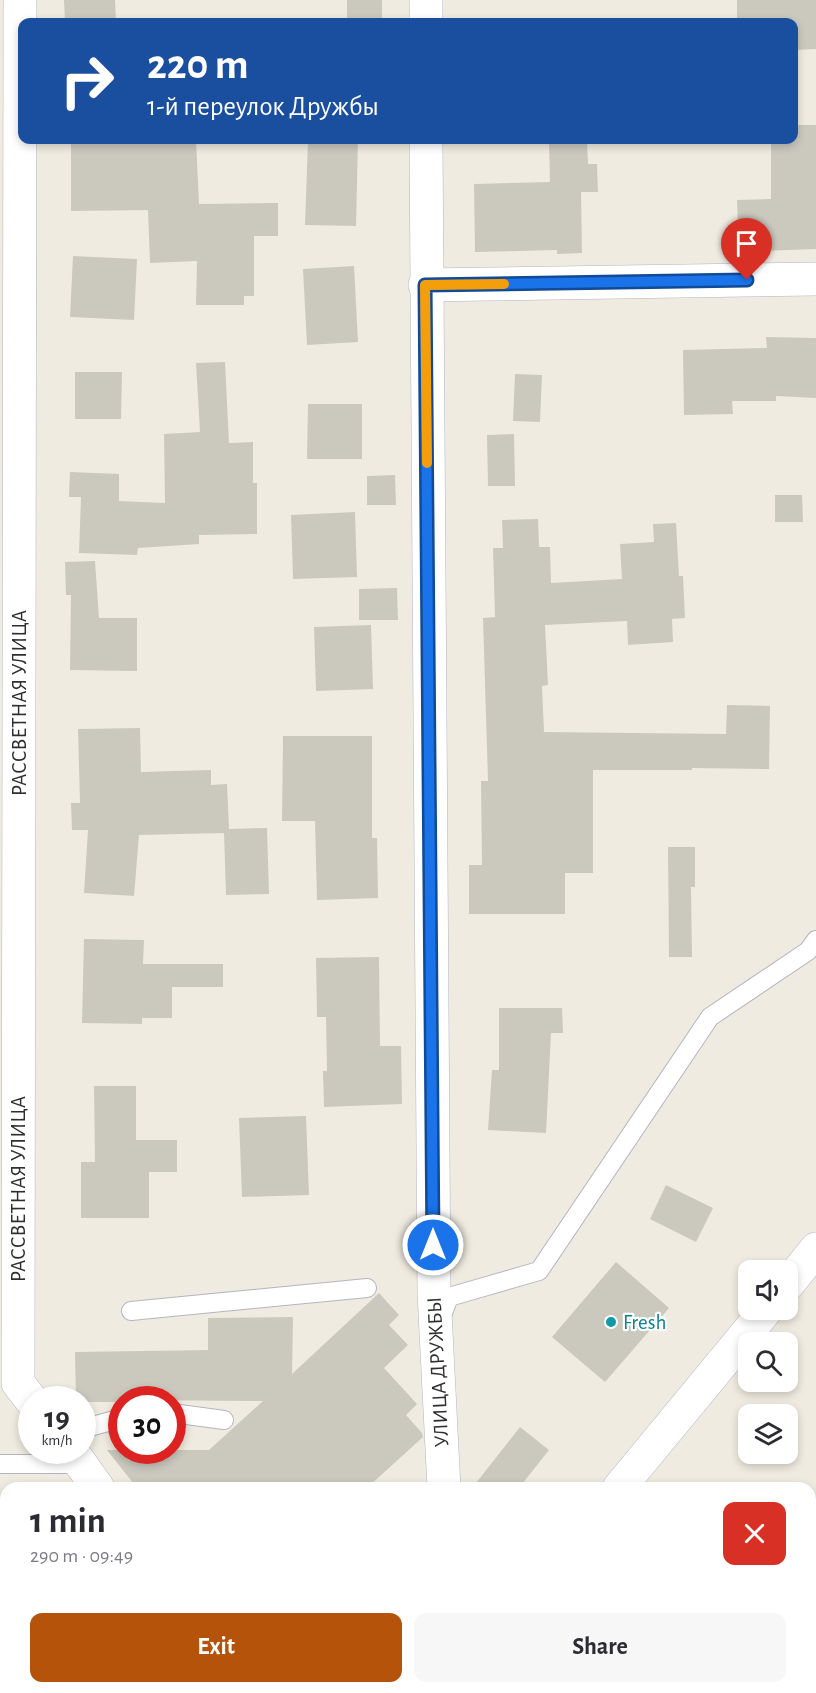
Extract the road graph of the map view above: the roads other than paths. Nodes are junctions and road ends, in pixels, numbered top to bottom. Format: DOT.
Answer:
graph roads {
  1 [pos="20,0"];
  2 [pos="426,0"];
  3 [pos="20,18"];
  4 [pos="426,18"];
  5 [pos="20,144"];
  6 [pos="426,144"];
  7 [pos="816,279"];
  8 [pos="425,285"];
  9 [pos="816,940"];
  10 [pos="816,1249"];
  11 [pos="798,1272"];
  12 [pos="367,1288"];
  13 [pos="131,1311"];
  14 [pos="758,1320"];
  15 [pos="435,1337"];
  16 [pos="16,1384"];
  17 [pos="186,1415"];
  18 [pos="224,1420"];
  19 [pos="0,1464"];
  20 [pos="83,1468"];
  21 [pos="444,1482"];
  22 [pos="624,1482"];
  1 -- 3 [label="street, РАССВЕТНАЯ УЛИЦА"];
  2 -- 4 [label="street"];
  5 -- 16 [label="street, РАССВЕТНАЯ УЛИЦА"];
  6 -- 8 [label="street, УЛИЦА ДРУЖБЫ"];
  7 -- 8 [label="street"];
  8 -- 15 [label="street, УЛИЦА ДРУЖБЫ"];
  9 -- 15 [label="lane"];
  10 -- 11 [label="street"];
  12 -- 13 [label="lane"];
  14 -- 22 [label="street"];
  15 -- 21 [label="street, УЛИЦА ДРУЖБЫ"];
  17 -- 18 [label="lane"];
  19 -- 20 [label="lane"];
}
